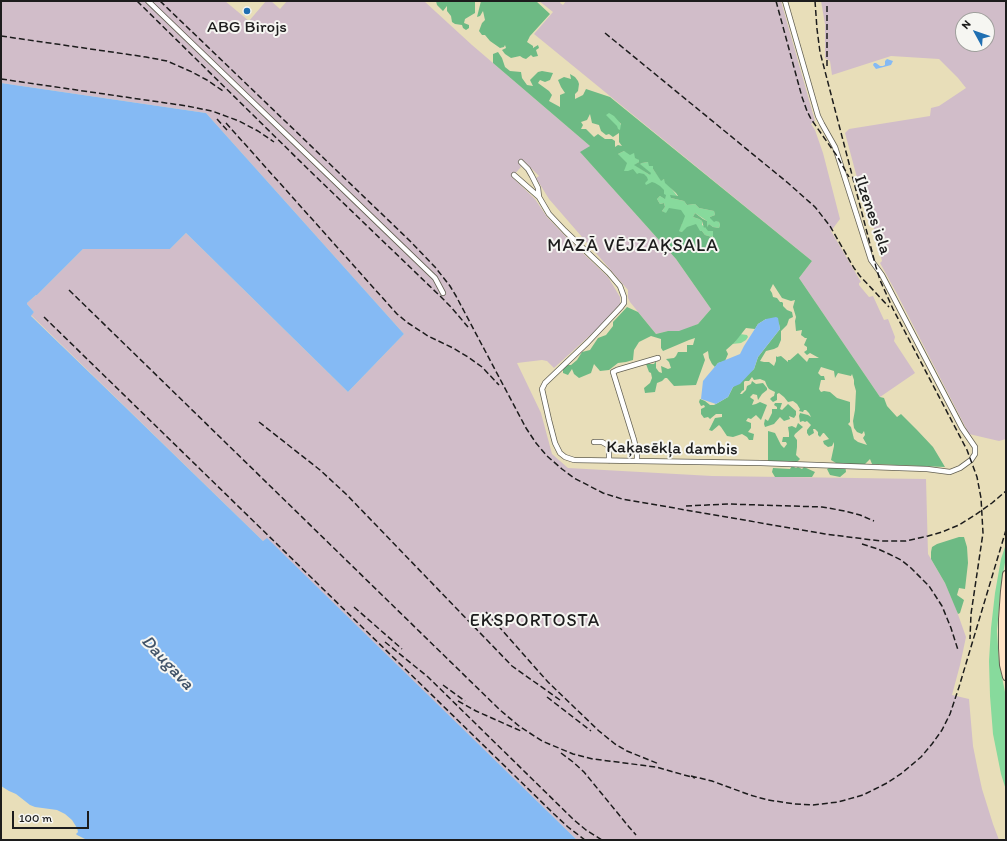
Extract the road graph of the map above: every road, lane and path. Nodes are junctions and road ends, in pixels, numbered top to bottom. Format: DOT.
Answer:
graph roads {
  1 [pos="148,1"];
  2 [pos="785,1"];
  3 [pos="521,162"];
  4 [pos="514,175"];
  5 [pos="539,197"];
  6 [pos="443,293"];
  7 [pos="658,358"];
  8 [pos="594,442"];
  9 [pos="975,447"];
  10 [pos="609,461"];
  11 [pos="637,461"];
  12 [pos="1006,574"];
  13 [pos="1006,677"];
  1 -- 6 [label="street"];
  2 -- 9 [label="street, Ilzenes iela"];
  3 -- 5 [label="street"];
  4 -- 5 [label="street"];
  5 -- 10 [label="street, Kaķasēkļa dambis"];
  7 -- 11 [label="street"];
  8 -- 10 [label="street"];
  9 -- 11 [label="street, Kaķasēkļa dambis"];
  10 -- 11 [label="street, Kaķasēkļa dambis"];
  12 -- 13 [label="street"];
}
